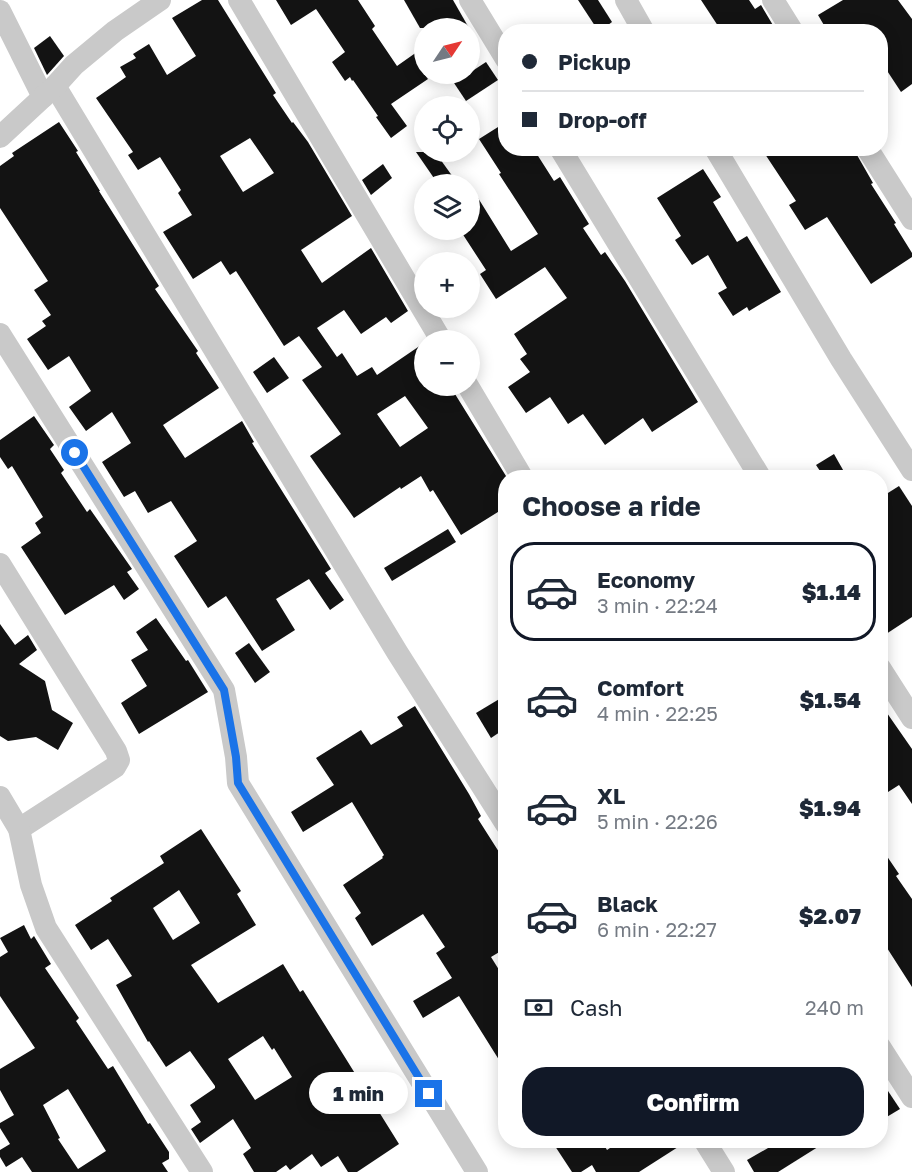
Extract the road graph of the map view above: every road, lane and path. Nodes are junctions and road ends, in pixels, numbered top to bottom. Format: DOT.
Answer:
graph roads {
  1 [pos="160,0"];
  2 [pos="239,0"];
  3 [pos="470,0"];
  4 [pos="626,0"];
  5 [pos="773,0"];
  6 [pos="0,11"];
  7 [pos="640,24"];
  8 [pos="788,24"];
  9 [pos="498,46"];
  10 [pos="49,92"];
  11 [pos="0,137"];
  12 [pos="565,156"];
  13 [pos="720,156"];
  14 [pos="872,156"];
  15 [pos="912,219"];
  16 [pos="435,330"];
  17 [pos="0,334"];
  18 [pos="474,396"];
  19 [pos="518,470"];
  20 [pos="756,470"];
  21 [pos="912,470"];
  22 [pos="0,564"];
  23 [pos="888,680"];
  24 [pos="912,718"];
  25 [pos="0,797"];
  26 [pos="498,811"];
  27 [pos="19,829"];
  28 [pos="888,1060"];
  29 [pos="912,1097"];
  30 [pos="709,1148"];
  31 [pos="202,1172"];
  32 [pos="477,1172"];
  33 [pos="724,1172"];
  1 -- 10 [label="street"];
  2 -- 16 [label="street"];
  3 -- 9 [label="street"];
  4 -- 7 [label="street"];
  5 -- 8 [label="street"];
  6 -- 10 [label="street"];
  10 -- 11 [label="street"];
  10 -- 26 [label="street"];
  12 -- 20 [label="street"];
  13 -- 21 [label="street"];
  14 -- 15 [label="street"];
  17 -- 32 [label="street"];
  18 -- 19 [label="street"];
  22 -- 27 [label="street"];
  23 -- 24 [label="street"];
  25 -- 27 [label="street"];
  27 -- 31 [label="street"];
  28 -- 29 [label="street"];
  30 -- 33 [label="street"];
}
